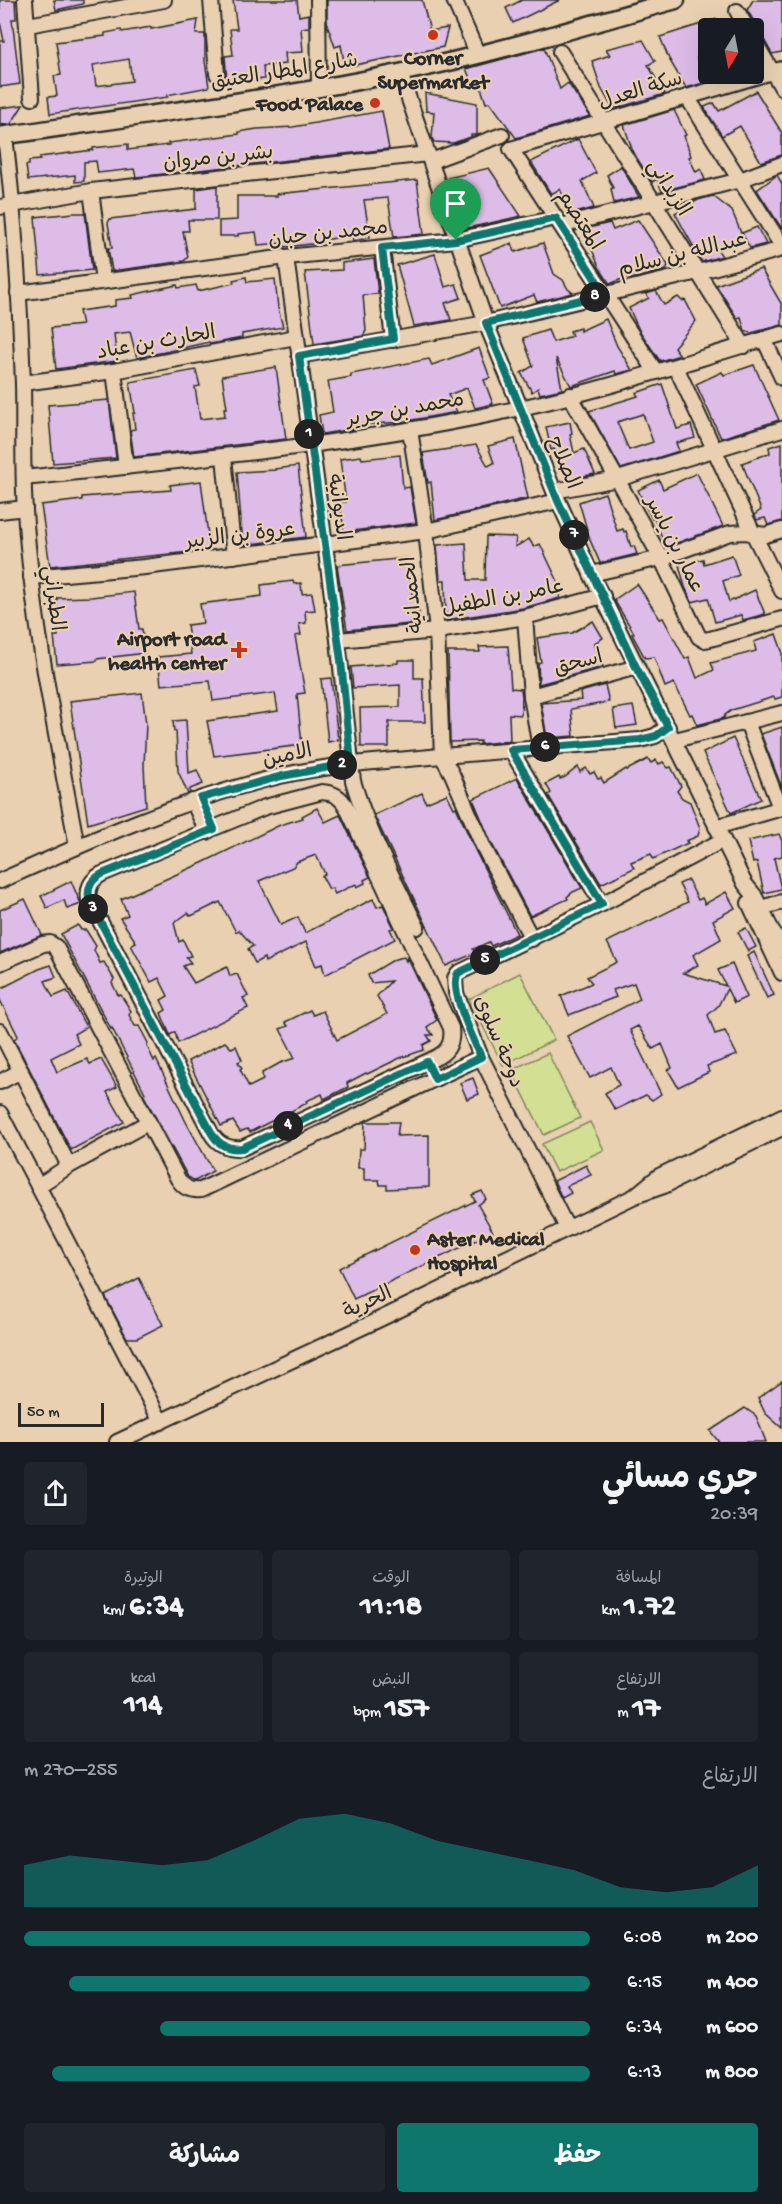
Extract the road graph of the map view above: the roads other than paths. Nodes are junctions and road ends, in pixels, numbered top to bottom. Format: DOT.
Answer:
graph roads {
  1 [pos="25,0"];
  2 [pos="164,0"];
  3 [pos="211,0"];
  4 [pos="318,0"];
  5 [pos="454,0"];
  6 [pos="675,0"];
  7 [pos="737,11"];
  8 [pos="741,18"];
  9 [pos="28,25"];
  10 [pos="560,52"];
  11 [pos="764,53"];
  12 [pos="478,55"];
  13 [pos="777,70"];
  14 [pos="400,73"];
  15 [pos="217,74"];
  16 [pos="782,88"];
  17 [pos="319,89"];
  18 [pos="687,97"];
  19 [pos="32,98"];
  20 [pos="604,122"];
  21 [pos="502,135"];
  22 [pos="3,136"];
  23 [pos="511,149"];
  24 [pos="430,158"];
  25 [pos="782,164"];
  26 [pos="740,180"];
  27 [pos="91,190"];
  28 [pos="655,203"];
  29 [pos="7,206"];
  30 [pos="558,222"];
  31 [pos="456,240"];
  32 [pos="382,248"];
  33 [pos="782,248"];
  34 [pos="286,257"];
  35 [pos="698,272"];
  36 [pos="103,281"];
  37 [pos="18,293"];
  38 [pos="605,294"];
  39 [pos="486,323"];
  40 [pos="782,334"];
  41 [pos="296,337"];
  42 [pos="393,339"];
  43 [pos="764,339"];
  44 [pos="744,346"];
  45 [pos="299,356"];
  46 [pos="676,367"];
  47 [pos="114,371"];
  48 [pos="656,372"];
  49 [pos="782,378"];
  50 [pos="23,383"];
  51 [pos="570,395"];
  52 [pos="520,408"];
  53 [pos="782,429"];
  54 [pos="410,430"];
  55 [pos="310,444"];
  56 [pos="714,449"];
  57 [pos="224,457"];
  58 [pos="126,467"];
  59 [pos="25,478"];
  60 [pos="618,479"];
  61 [pos="556,496"];
  62 [pos="25,508"];
  63 [pos="0,511"];
  64 [pos="782,530"];
  65 [pos="426,531"];
  66 [pos="753,533"];
  67 [pos="324,545"];
  68 [pos="234,556"];
  69 [pos="661,558"];
  70 [pos="591,574"];
  71 [pos="31,577"];
  72 [pos="782,591"];
  73 [pos="603,596"];
  74 [pos="525,617"];
  75 [pos="782,619"];
  76 [pos="437,631"];
  77 [pos="338,640"];
  78 [pos="636,667"];
  79 [pos="531,696"];
  80 [pos="782,713"];
  81 [pos="747,722"];
  82 [pos="668,727"];
  83 [pos="675,740"];
  84 [pos="540,748"];
  85 [pos="511,750"];
  86 [pos="442,756"];
  87 [pos="351,763"];
  88 [pos="197,800"];
  89 [pos="781,808"];
  90 [pos="716,826"];
  91 [pos="210,830"];
  92 [pos="723,840"];
  93 [pos="77,846"];
  94 [pos="0,881"];
  95 [pos="745,884"];
  96 [pos="782,902"];
  97 [pos="602,904"];
  98 [pos="761,908"];
  99 [pos="417,927"];
  100 [pos="532,939"];
  101 [pos="782,950"];
  102 [pos="0,963"];
  103 [pos="782,973"];
  104 [pos="0,1031"];
  105 [pos="481,1057"];
  106 [pos="427,1062"];
  107 [pos="21,1071"];
  108 [pos="435,1079"];
  109 [pos="0,1082"];
  110 [pos="0,1113"];
  111 [pos="782,1116"];
  112 [pos="148,1122"];
  113 [pos="782,1128"];
  114 [pos="246,1146"];
  115 [pos="255,1164"];
  116 [pos="69,1166"];
  117 [pos="38,1186"];
  118 [pos="634,1196"];
  119 [pos="567,1228"];
  120 [pos="161,1422"];
  121 [pos="117,1442"];
  1 -- 9 [label="street"];
  2 -- 9 [label="street"];
  3 -- 15 [label="street"];
  4 -- 17 [label="street"];
  5 -- 12 [label="street"];
  6 -- 12 [label="street, شارع المطار العتيق"];
  7 -- 8 [label="street"];
  9 -- 19 [label="street"];
  10 -- 20 [label="street, الزبداني"];
  11 -- 13 [label="street"];
  12 -- 14 [label="street, شارع المطار العتيق"];
  13 -- 16 [label="street"];
  13 -- 18 [label="street, سكة العدل"];
  14 -- 17 [label="street, شارع المطار العتيق"];
  14 -- 24 [label="street, الصلاح"];
  17 -- 22 [label="street, شارع المطار العتيق"];
  18 -- 20 [label="street, سكة العدل"];
  18 -- 26 [label="street"];
  20 -- 23 [label="street, سكة العدل"];
  20 -- 28 [label="street, الزبداني"];
  21 -- 24 [label="street"];
  22 -- 29 [label="street, الطبراني"];
  23 -- 30 [label="street, المعتصم"];
  24 -- 27 [label="street, بشر بن مروان"];
  24 -- 31 [label="street, الصلاح"];
  25 -- 26 [label="street, محمد بن حبان"];
  26 -- 28 [label="street, محمد بن حبان"];
  26 -- 33 [label="street"];
  27 -- 29 [label="street, بشر بن مروان"];
  27 -- 36 [label="street"];
  28 -- 30 [label="street, محمد بن حبان"];
  28 -- 35 [label="street, الزبداني"];
  29 -- 37 [label="street, الطبراني"];
  30 -- 31 [label="street, محمد بن حبان"];
  30 -- 38 [label="street, المعتصم"];
  31 -- 32 [label="street, محمد بن حبان"];
  31 -- 39 [label="street, الصلاح"];
  32 -- 34 [label="street, محمد بن حبان"];
  32 -- 42 [label="street"];
  33 -- 35 [label="street, عبدالله بن سلام"];
  34 -- 36 [label="street, محمد بن حبان"];
  34 -- 41 [label="street, الديوانية"];
  35 -- 38 [label="street, عبدالله بن سلام"];
  35 -- 44 [label="street, الزبداني"];
  36 -- 37 [label="street, محمد بن حبان"];
  37 -- 50 [label="street, الطبراني"];
  38 -- 39 [label="street, عبدالله بن سلام"];
  38 -- 48 [label="street, المعتصم"];
  39 -- 42 [label="street"];
  39 -- 52 [label="street, الصلاح"];
  40 -- 43 [label="street, محمد بن جرير"];
  41 -- 45 [label="street, الديوانية"];
  41 -- 47 [label="street, الحارث بن عباد"];
  42 -- 45 [label="street"];
  43 -- 44 [label="street, محمد بن جرير"];
  43 -- 49 [label="street"];
  44 -- 46 [label="street, محمد بن جرير"];
  45 -- 55 [label="street, الديوانية"];
  46 -- 48 [label="street, محمد بن جرير"];
  46 -- 56 [label="street"];
  47 -- 50 [label="street, الحارث بن عباد"];
  47 -- 58 [label="street"];
  48 -- 51 [label="street, محمد بن جرير"];
  50 -- 59 [label="street, الطبراني"];
  51 -- 52 [label="street, محمد بن جرير"];
  51 -- 60 [label="street, عمار بن ياسر"];
  52 -- 54 [label="street, محمد بن جرير"];
  52 -- 61 [label="street, الصلاح"];
  53 -- 56 [label="street, عروة بن الزبير"];
  54 -- 55 [label="street, محمد بن جرير"];
  54 -- 65 [label="street, الحمدانية"];
  55 -- 57 [label="street, محمد بن جرير"];
  55 -- 67 [label="street, الديوانية"];
  56 -- 60 [label="street, عروة بن الزبير"];
  56 -- 66 [label="street"];
  57 -- 58 [label="street, محمد بن جرير"];
  57 -- 68 [label="street"];
  58 -- 59 [label="street, محمد بن جرير"];
  59 -- 62 [label="street, الطبراني"];
  60 -- 61 [label="street, عروة بن الزبير"];
  60 -- 69 [label="street, عمار بن ياسر"];
  61 -- 65 [label="street, عروة بن الزبير"];
  61 -- 70 [label="street, الصلاح"];
  62 -- 63 [label="street"];
  62 -- 71 [label="street, الطبراني"];
  64 -- 66 [label="street, عامر بن الطفيل"];
  65 -- 67 [label="street, عروة بن الزبير"];
  65 -- 76 [label="street, الحمدانية"];
  66 -- 69 [label="street, عامر بن الطفيل"];
  66 -- 72 [label="street"];
  67 -- 68 [label="street, عروة بن الزبير"];
  67 -- 77 [label="street, الديوانية"];
  68 -- 71 [label="street, عروة بن الزبير"];
  69 -- 70 [label="street, عامر بن الطفيل"];
  69 -- 75 [label="street, عمار بن ياسر"];
  70 -- 73 [label="street, الصلاح"];
  71 -- 93 [label="street, الطبراني"];
  73 -- 74 [label="street, عامر بن الطفيل"];
  73 -- 78 [label="street, الصلاح"];
  74 -- 76 [label="street, عامر بن الطفيل"];
  74 -- 79 [label="street, اسحق"];
  76 -- 77 [label="street, عامر بن الطفيل"];
  76 -- 86 [label="street, الحمدانية"];
  77 -- 87 [label="street, الديوانية"];
  78 -- 79 [label="street, اسحق"];
  78 -- 82 [label="street, الصلاح"];
  79 -- 84 [label="street, اسحق"];
  80 -- 81 [label="street"];
  81 -- 83 [label="street"];
  81 -- 89 [label="street"];
  82 -- 83 [label="street, الصلاح"];
  82 -- 84 [label="street, الامين"];
  83 -- 90 [label="street, الصلاح"];
  84 -- 85 [label="street, الامين"];
  85 -- 86 [label="street, الامين"];
  85 -- 97 [label="street"];
  86 -- 87 [label="street, الامين"];
  86 -- 100 [label="street"];
  87 -- 88 [label="street, الامين"];
  87 -- 99 [label="street, الديوانية"];
  88 -- 91 [label="street"];
  88 -- 93 [label="street, الامين"];
  89 -- 90 [label="street"];
  90 -- 92 [label="street, الصلاح"];
  91 -- 106 [label="street"];
  91 -- 114 [label="street"];
  92 -- 95 [label="street, الصلاح"];
  92 -- 97 [label="street, دوحة سلوى"];
  93 -- 94 [label="street, الامين"];
  95 -- 98 [label="street, الصلاح"];
  95 -- 103 [label="street, الصلاح"];
  96 -- 98 [label="street"];
  97 -- 100 [label="street, دوحة سلوى"];
  98 -- 101 [label="street, الصلاح"];
  100 -- 105 [label="street, دوحة سلوى"];
  102 -- 112 [label="street"];
  104 -- 107 [label="street"];
  105 -- 108 [label="street"];
  105 -- 119 [label="street, دوحة سلوى"];
  106 -- 108 [label="street"];
  106 -- 114 [label="street"];
  107 -- 109 [label="street"];
  107 -- 116 [label="street"];
  108 -- 115 [label="street"];
  110 -- 117 [label="street"];
  111 -- 118 [label="street, الحرية"];
  112 -- 115 [label="street"];
  112 -- 116 [label="street"];
  113 -- 118 [label="street, الحرية"];
  114 -- 115 [label="street"];
  116 -- 117 [label="street"];
  117 -- 120 [label="street"];
  118 -- 119 [label="street, الحرية"];
  119 -- 120 [label="street, الحرية"];
  120 -- 121 [label="street, الحرية"];
}
